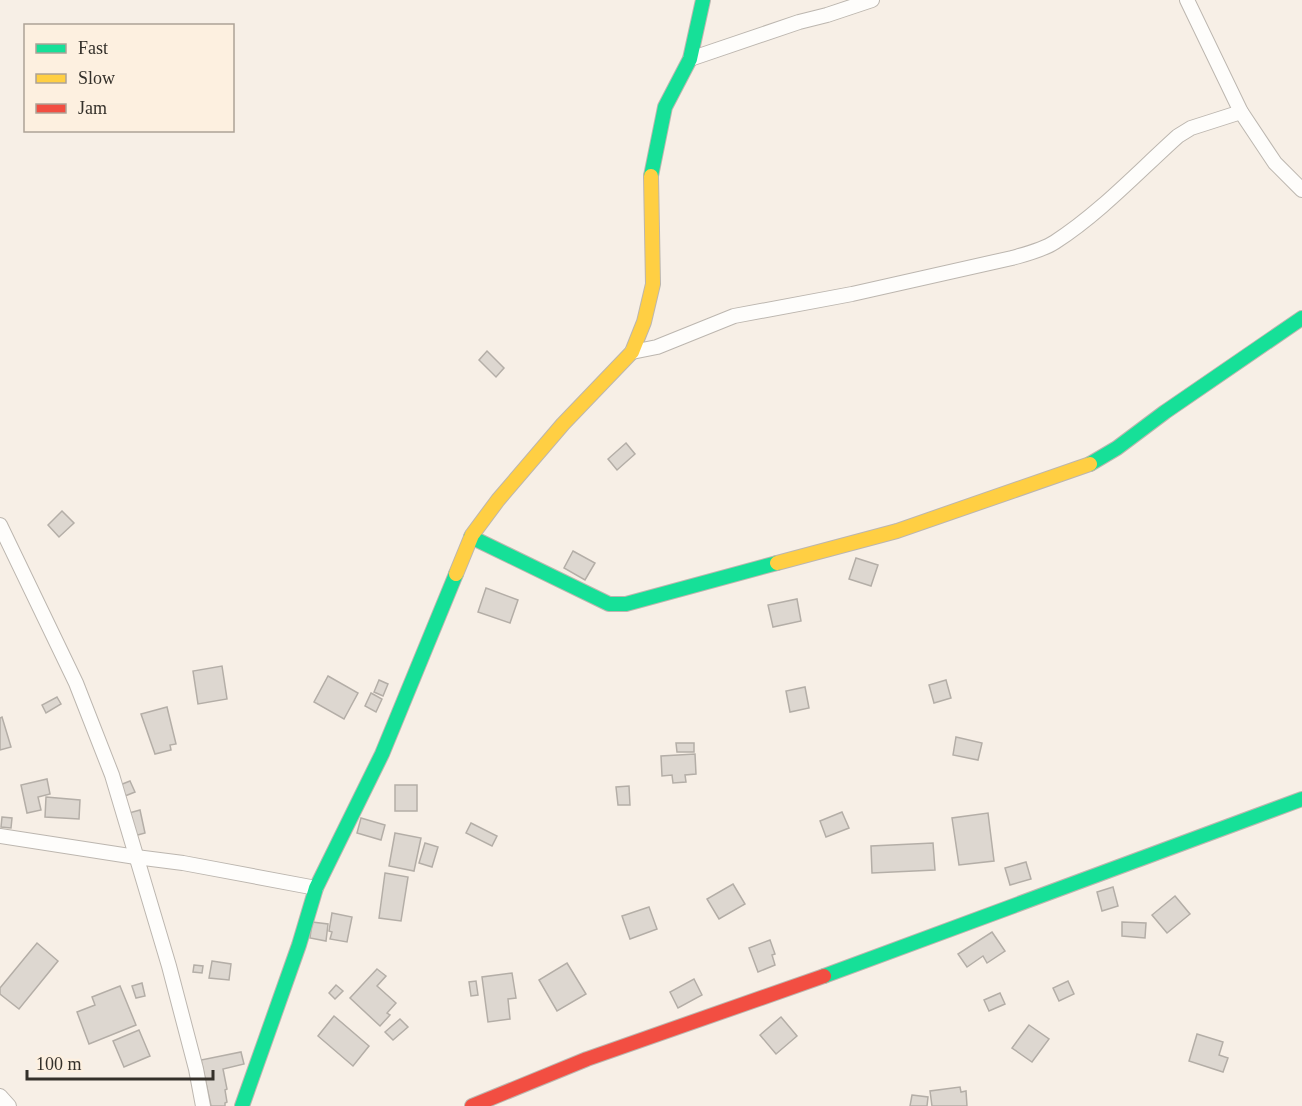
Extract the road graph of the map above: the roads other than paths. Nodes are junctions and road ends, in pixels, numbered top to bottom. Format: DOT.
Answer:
graph roads {
  1 [pos="703,0"];
  2 [pos="872,0"];
  3 [pos="1187,0"];
  4 [pos="690,59"];
  5 [pos="1241,112"];
  6 [pos="1302,190"];
  7 [pos="1302,318"];
  8 [pos="632,352"];
  9 [pos="0,525"];
  10 [pos="471,537"];
  11 [pos="1302,799"];
  12 [pos="0,836"];
  13 [pos="136,857"];
  14 [pos="316,888"];
  15 [pos="0,1096"];
  16 [pos="9,1106"];
  17 [pos="203,1106"];
  18 [pos="242,1106"];
  19 [pos="472,1106"];
  1 -- 4 [label="street"];
  2 -- 4 [label="street"];
  3 -- 5 [label="street"];
  4 -- 8 [label="street"];
  5 -- 6 [label="street"];
  5 -- 8 [label="street"];
  7 -- 10 [label="street"];
  8 -- 10 [label="street"];
  9 -- 13 [label="street"];
  10 -- 14 [label="street"];
  11 -- 19 [label="street"];
  12 -- 13 [label="street"];
  13 -- 14 [label="street"];
  13 -- 17 [label="street"];
  14 -- 18 [label="street"];
  15 -- 16 [label="street"];
}
